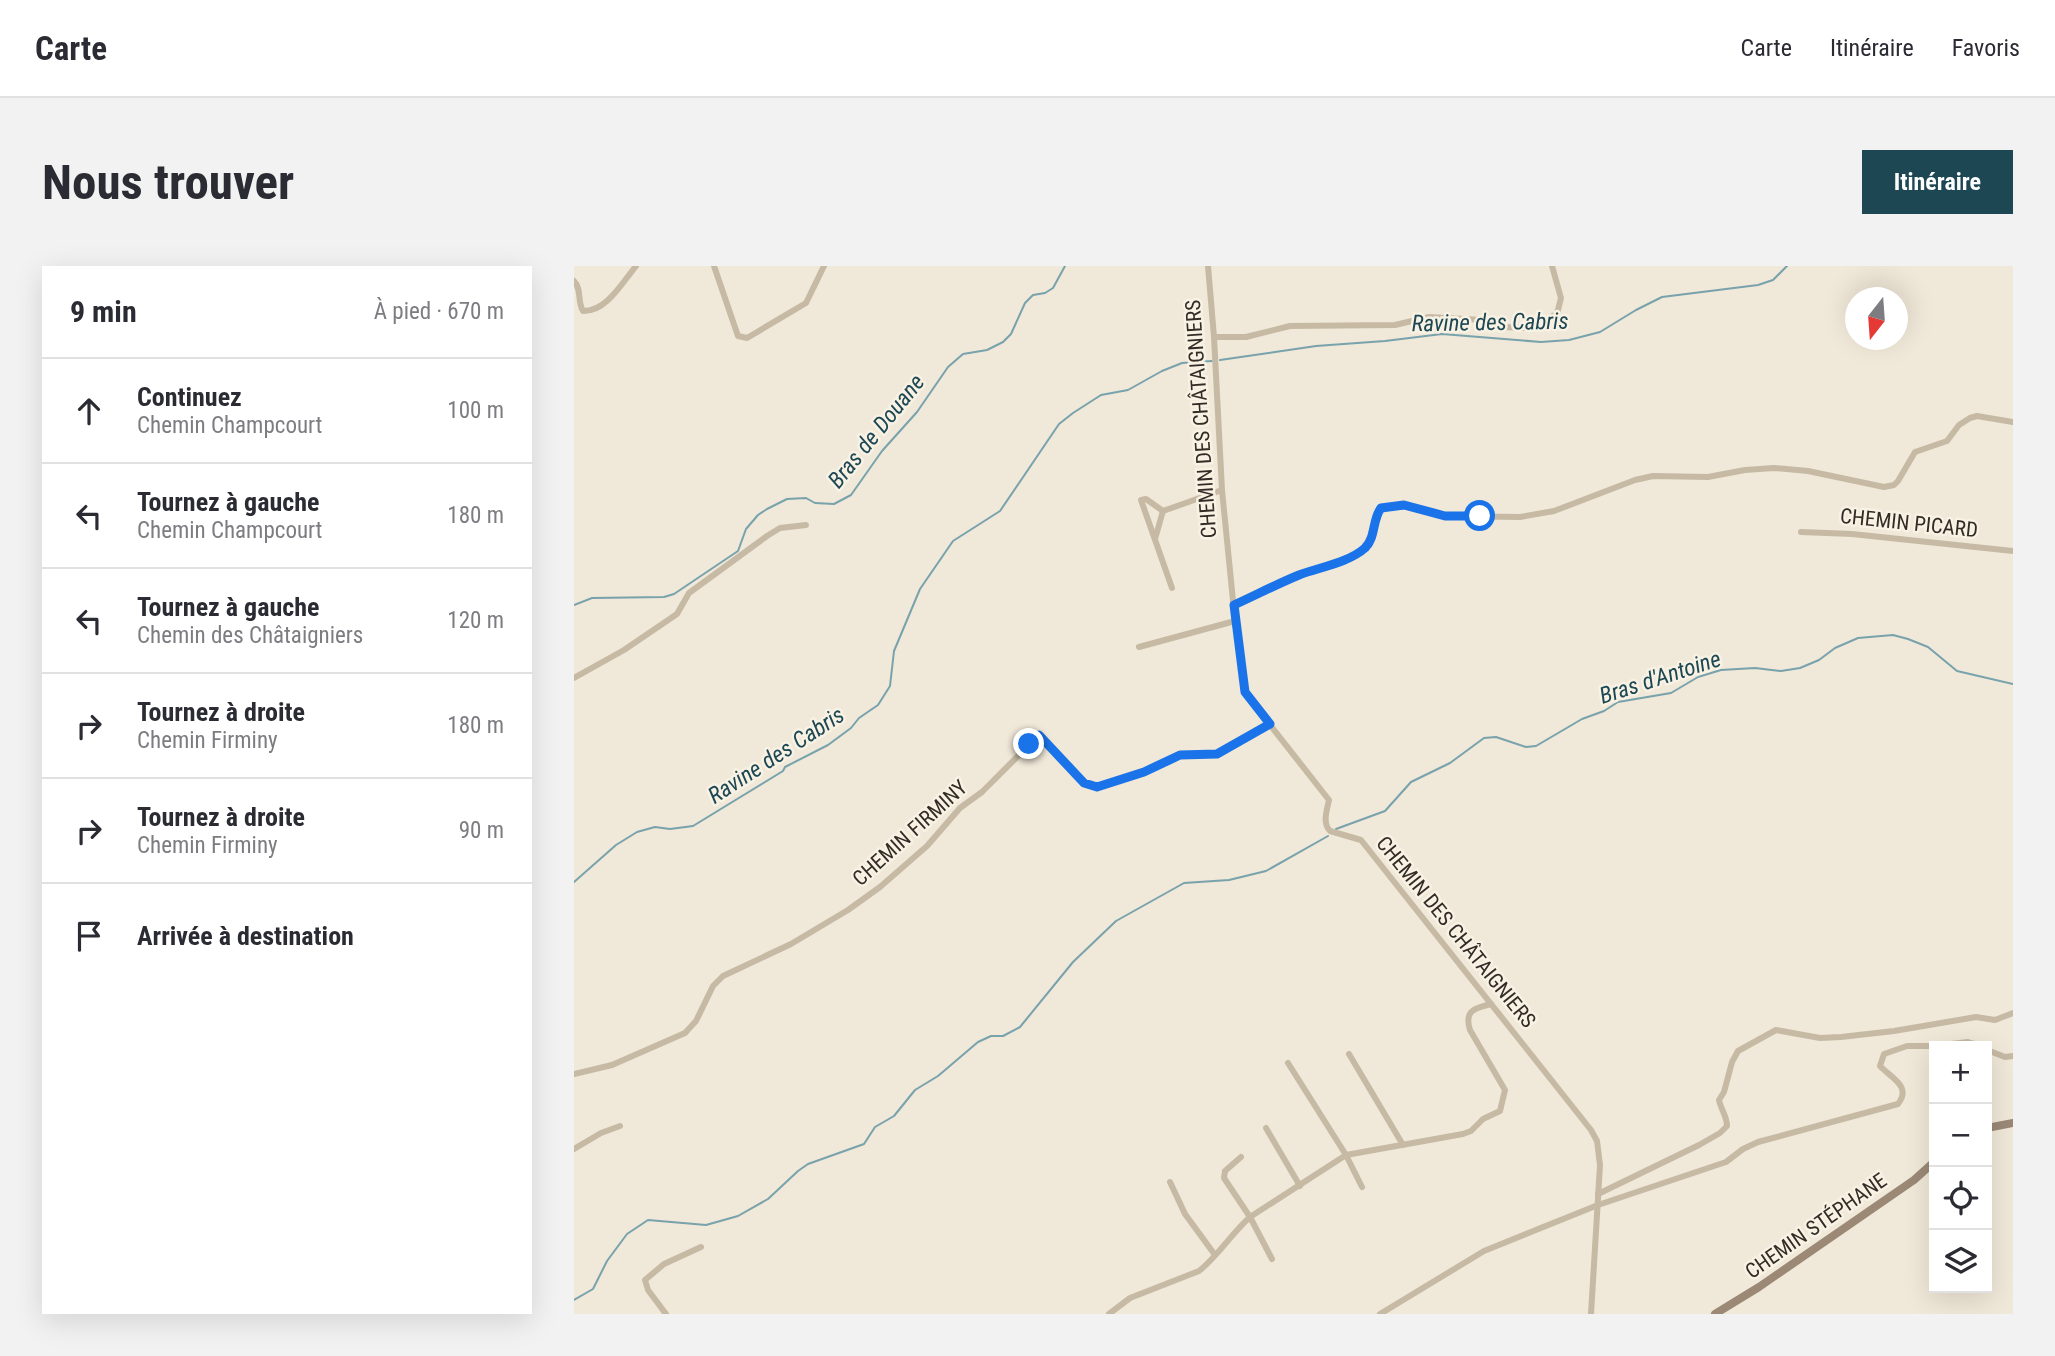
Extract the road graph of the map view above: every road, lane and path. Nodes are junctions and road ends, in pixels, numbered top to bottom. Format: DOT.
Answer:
graph roads {
  1 [pos="636,266"];
  2 [pos="715,266"];
  3 [pos="824,266"];
  4 [pos="1208,266"];
  5 [pos="1552,266"];
  6 [pos="574,281"];
  7 [pos="1214,337"];
  8 [pos="2013,422"];
  9 [pos="1222,490"];
  10 [pos="1163,511"];
  11 [pos="806,525"];
  12 [pos="1801,532"];
  13 [pos="1154,539"];
  14 [pos="2013,551"];
  15 [pos="1172,587"];
  16 [pos="1234,605"];
  17 [pos="1235,621"];
  18 [pos="1139,647"];
  19 [pos="574,678"];
  20 [pos="1270,724"];
  21 [pos="1491,1004"];
  22 [pos="2013,1013"];
  23 [pos="1894,1031"];
  24 [pos="1929,1046"];
  25 [pos="1898,1048"];
  26 [pos="1992,1052"];
  27 [pos="1349,1054"];
  28 [pos="2013,1056"];
  29 [pos="1288,1063"];
  30 [pos="574,1074"];
  31 [pos="2013,1123"];
  32 [pos="620,1126"];
  33 [pos="1992,1127"];
  34 [pos="1265,1128"];
  35 [pos="1404,1145"];
  36 [pos="574,1149"];
  37 [pos="1346,1155"];
  38 [pos="1241,1157"];
  39 [pos="1929,1166"];
  40 [pos="1170,1182"];
  41 [pos="1300,1186"];
  42 [pos="1362,1187"];
  43 [pos="1598,1194"];
  44 [pos="1598,1205"];
  45 [pos="1250,1217"];
  46 [pos="701,1247"];
  47 [pos="1215,1255"];
  48 [pos="1272,1259"];
  49 [pos="666,1314"];
  50 [pos="1109,1314"];
  51 [pos="1380,1314"];
  52 [pos="1591,1314"];
  53 [pos="1715,1314"];
  1 -- 6 [label="street"];
  2 -- 3 [label="street"];
  4 -- 7 [label="street, CHEMIN DES CHÂTAIGNIERS"];
  5 -- 7 [label="street"];
  7 -- 9 [label="street, CHEMIN DES CHÂTAIGNIERS"];
  8 -- 16 [label="street"];
  9 -- 10 [label="street"];
  9 -- 16 [label="street, CHEMIN DES CHÂTAIGNIERS"];
  10 -- 13 [label="street"];
  10 -- 13 [label="street"];
  11 -- 19 [label="street"];
  12 -- 14 [label="street, CHEMIN PICARD"];
  13 -- 15 [label="street"];
  16 -- 17 [label="street, CHEMIN DES CHÂTAIGNIERS"];
  17 -- 18 [label="street"];
  17 -- 20 [label="street, CHEMIN DES CHÂTAIGNIERS"];
  20 -- 21 [label="street, CHEMIN DES CHÂTAIGNIERS"];
  20 -- 30 [label="street, CHEMIN FIRMINY"];
  21 -- 35 [label="street"];
  21 -- 43 [label="street, CHEMIN DES CHÂTAIGNIERS"];
  22 -- 23 [label="street"];
  23 -- 25 [label="street"];
  23 -- 43 [label="street"];
  24 -- 25 [label="street"];
  25 -- 44 [label="street"];
  26 -- 28 [label="street"];
  27 -- 35 [label="street"];
  29 -- 37 [label="street"];
  31 -- 33 [label="main road"];
  32 -- 36 [label="street"];
  34 -- 41 [label="street"];
  35 -- 37 [label="street"];
  37 -- 41 [label="street"];
  37 -- 42 [label="street"];
  38 -- 45 [label="street"];
  39 -- 53 [label="main road, CHEMIN STÉPHANE"];
  40 -- 47 [label="street"];
  41 -- 45 [label="street"];
  43 -- 44 [label="street, CHEMIN DES CHÂTAIGNIERS"];
  44 -- 51 [label="street"];
  44 -- 52 [label="street, CHEMIN DES CHÂTAIGNIERS"];
  45 -- 47 [label="street"];
  45 -- 48 [label="street"];
  46 -- 49 [label="street"];
  47 -- 50 [label="street"];
}
